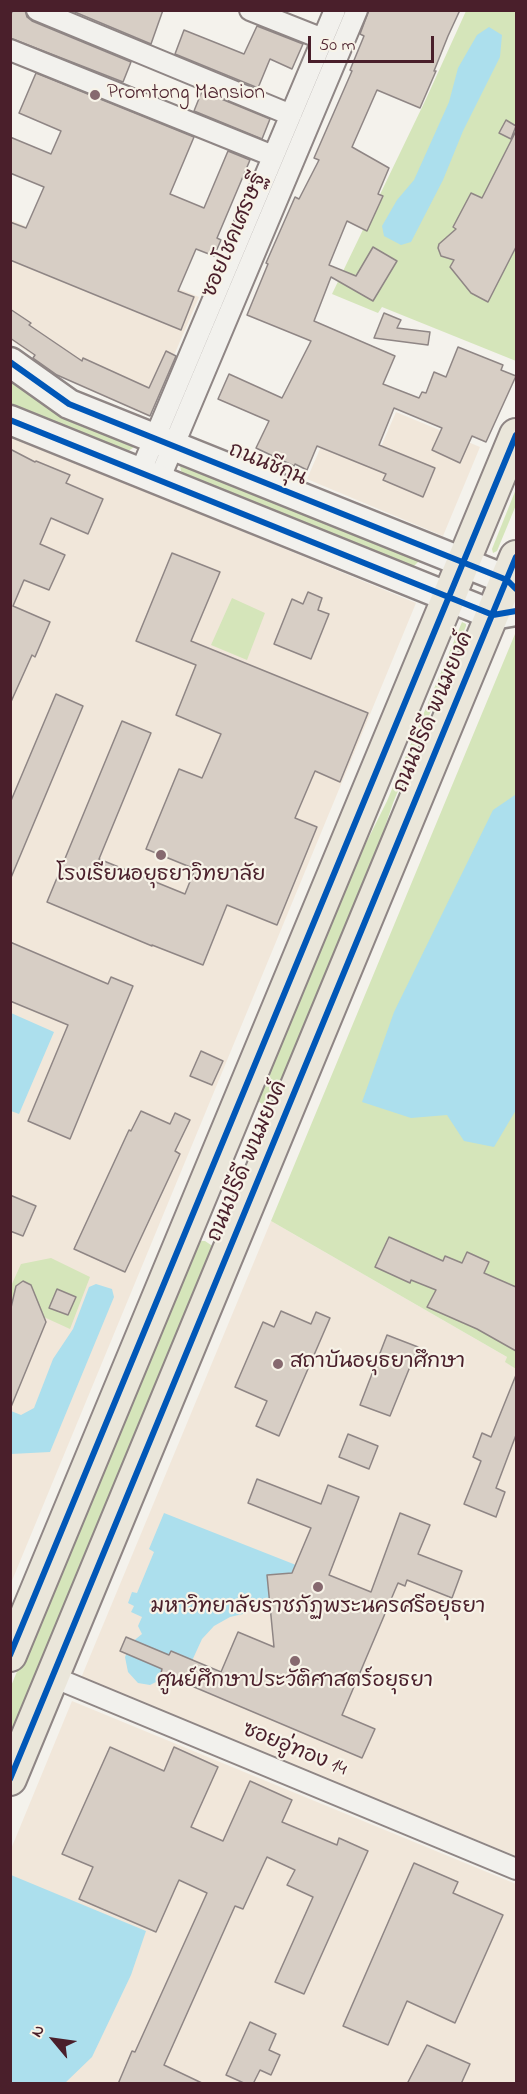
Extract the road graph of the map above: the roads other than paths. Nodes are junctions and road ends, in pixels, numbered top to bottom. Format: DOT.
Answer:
graph roads {
  1 [pos="37,10"];
  2 [pos="250,10"];
  3 [pos="335,10"];
  4 [pos="357,10"];
  5 [pos="323,39"];
  6 [pos="10,50"];
  7 [pos="291,115"];
  8 [pos="273,156"];
  9 [pos="10,362"];
  10 [pos="10,420"];
  11 [pos="516,435"];
  12 [pos="163,442"];
  13 [pos="149,476"];
  14 [pos="463,562"];
  15 [pos="513,576"];
  16 [pos="450,598"];
  17 [pos="505,613"];
  18 [pos="241,1101"];
  19 [pos="284,1120"];
  20 [pos="185,1234"];
  21 [pos="229,1253"];
  22 [pos="10,1655"];
  23 [pos="53,1677"];
  24 [pos="10,1779"];
  25 [pos="516,1869"];
  1 -- 7 [label="street"];
  2 -- 5 [label="street"];
  3 -- 5 [label="street, ซอยโชคเศรษฐี"];
  4 -- 12 [label="street, ซอยโชคเศรษฐี"];
  5 -- 7 [label="street, ซอยโชคเศรษฐี"];
  6 -- 8 [label="street"];
  7 -- 8 [label="street, ซอยโชคเศรษฐี"];
  8 -- 12 [label="street, ซอยโชคเศรษฐี"];
  9 -- 12 [label="main road, ถนนชีกุน"];
  10 -- 13 [label="main road"];
  11 -- 14 [label="main road, ถนนปรีดี พนมยงค์"];
  12 -- 13 [label="street, ซอยโชคเศรษฐี"];
  12 -- 14 [label="main road, ถนนชีกุน"];
  13 -- 16 [label="main road"];
  14 -- 15 [label="main road, ถนนชีกุน"];
  14 -- 16 [label="main road, ถนนปรีดี พนมยงค์"];
  15 -- 17 [label="main road, ถนนปรีดี พนมยงค์"];
  16 -- 17 [label="main road"];
  16 -- 18 [label="main road, ถนนปรีดี พนมยงค์"];
  17 -- 19 [label="main road, ถนนปรีดี พนมยงค์"];
  18 -- 19 [label="main road"];
  18 -- 20 [label="main road, ถนนปรีดี พนมยงค์"];
  19 -- 21 [label="main road, ถนนปรีดี พนมยงค์"];
  20 -- 21 [label="main road"];
  20 -- 22 [label="main road, ถนนปรีดี พนมยงค์"];
  21 -- 23 [label="main road, ถนนปรีดี พนมยงค์"];
  23 -- 24 [label="main road, ถนนปรีดี พนมยงค์"];
  23 -- 25 [label="street, ซอยอู่ทอง 14"];
}
